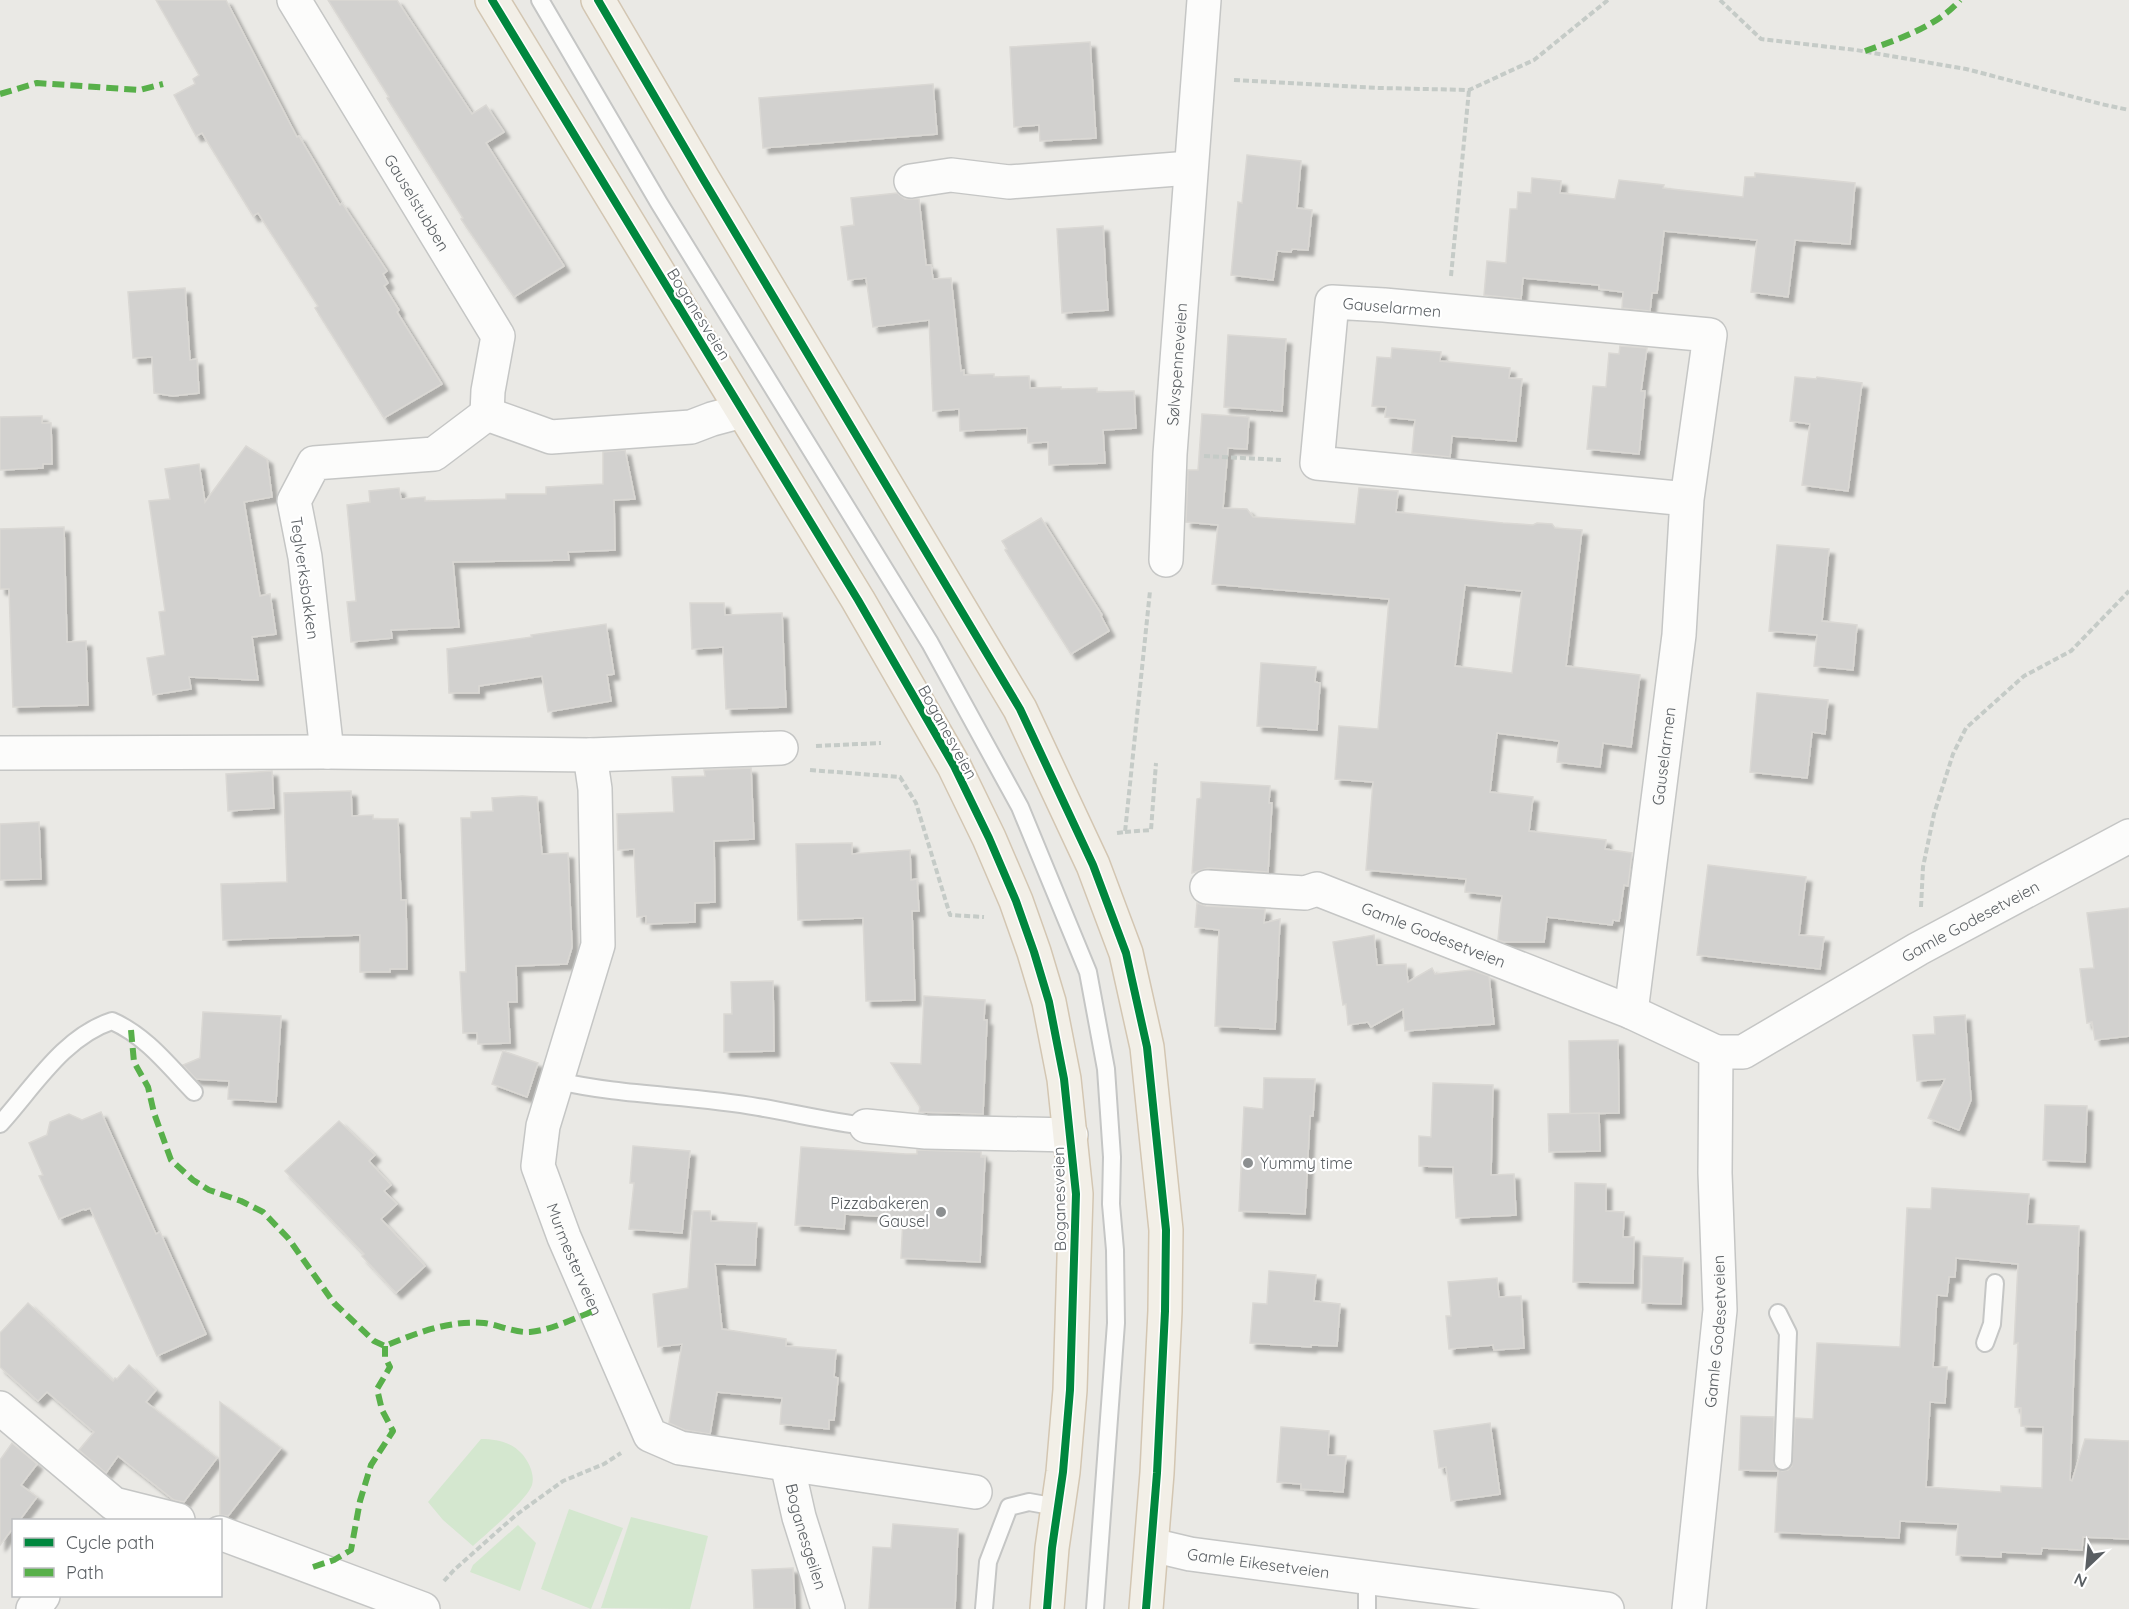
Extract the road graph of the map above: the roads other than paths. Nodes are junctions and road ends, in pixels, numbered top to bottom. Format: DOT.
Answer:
graph roads {
  1 [pos="294,0"];
  2 [pos="492,0"];
  3 [pos="540,0"];
  4 [pos="598,0"];
  5 [pos="1204,0"];
  6 [pos="1190,168"];
  7 [pos="911,181"];
  8 [pos="742,411"];
  9 [pos="487,414"];
  10 [pos="1687,499"];
  11 [pos="1167,560"];
  12 [pos="781,748"];
  13 [pos="327,752"];
  14 [pos="0,753"];
  15 [pos="590,755"];
  16 [pos="2129,837"];
  17 [pos="1207,887"];
  18 [pos="1631,1012"];
  19 [pos="1716,1052"];
  20 [pos="558,1081"];
  21 [pos="194,1092"];
  22 [pos="0,1124"];
  23 [pos="866,1126"];
  24 [pos="1071,1135"];
  25 [pos="1995,1283"];
  26 [pos="1778,1313"];
  27 [pos="1985,1343"];
  28 [pos="0,1408"];
  29 [pos="1783,1461"];
  30 [pos="787,1464"];
  31 [pos="975,1492"];
  32 [pos="1057,1507"];
  33 [pos="108,1513"];
  34 [pos="158,1518"];
  35 [pos="222,1534"];
  36 [pos="1152,1545"];
  37 [pos="1367,1593"];
  38 [pos="42,1597"];
  39 [pos="422,1608"];
  40 [pos="33,1609"];
  41 [pos="828,1609"];
  42 [pos="984,1609"];
  43 [pos="1047,1609"];
  44 [pos="1095,1609"];
  45 [pos="1146,1609"];
  46 [pos="1607,1609"];
  47 [pos="1689,1609"];
  1 -- 9 [label="street, Gauselstubben"];
  2 -- 8 [label="main road, Boganesveien"];
  3 -- 44 [label="lane, Boganesveien"];
  4 -- 36 [label="main road"];
  5 -- 6 [label="street, Sølvspenneveien"];
  6 -- 7 [label="street"];
  6 -- 11 [label="street, Sølvspenneveien"];
  8 -- 9 [label="street"];
  8 -- 24 [label="main road, Boganesveien"];
  9 -- 13 [label="street, Teglverksbakken"];
  10 -- 10 [label="street, Gauselarmen"];
  10 -- 18 [label="street, Gauselarmen"];
  12 -- 15 [label="street"];
  13 -- 14 [label="street"];
  13 -- 15 [label="street"];
  15 -- 20 [label="street, Murmesterveien"];
  16 -- 19 [label="street, Gamle Godesetveien"];
  17 -- 18 [label="street, Gamle Godesetveien"];
  18 -- 19 [label="street, Gamle Godesetveien"];
  19 -- 47 [label="street, Gamle Godesetveien"];
  20 -- 23 [label="lane"];
  20 -- 30 [label="street, Murmesterveien"];
  21 -- 22 [label="lane"];
  23 -- 24 [label="street, Boganesveien"];
  24 -- 32 [label="main road, Boganesveien"];
  25 -- 27 [label="lane"];
  26 -- 29 [label="lane"];
  28 -- 33 [label="street"];
  30 -- 31 [label="street"];
  30 -- 41 [label="street, Boganesgeilen"];
  32 -- 42 [label="lane"];
  32 -- 43 [label="main road, Boganesveien"];
  33 -- 34 [label="street"];
  35 -- 39 [label="street"];
  36 -- 37 [label="street, Gamle Eikesetveien"];
  36 -- 45 [label="main road"];
  37 -- 46 [label="street, Gamle Eikesetveien"];
  38 -- 40 [label="street"];
}
